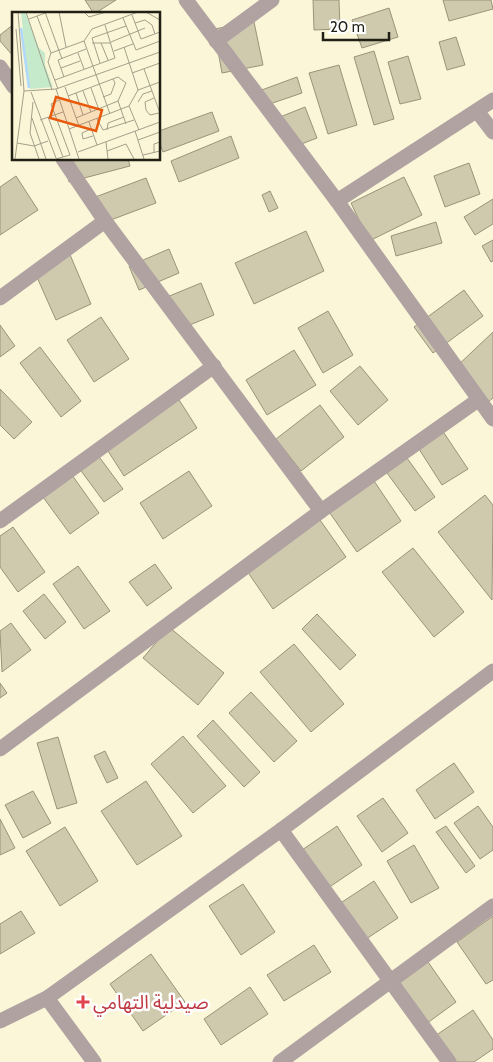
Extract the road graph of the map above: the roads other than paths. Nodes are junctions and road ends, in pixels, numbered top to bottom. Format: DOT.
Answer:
graph roads {
  1 [pos="186,0"];
  2 [pos="272,0"];
  3 [pos="216,41"];
  4 [pos="1,71"];
  5 [pos="12,85"];
  6 [pos="493,100"];
  7 [pos="477,111"];
  8 [pos="493,132"];
  9 [pos="64,160"];
  10 [pos="337,201"];
  11 [pos="105,221"];
  12 [pos="0,298"];
  13 [pos="214,366"];
  14 [pos="478,400"];
  15 [pos="493,419"];
  16 [pos="321,512"];
  17 [pos="0,520"];
  18 [pos="493,671"];
  19 [pos="0,749"];
  20 [pos="282,830"];
  21 [pos="493,906"];
  22 [pos="389,980"];
  23 [pos="46,998"];
  24 [pos="0,1021"];
  25 [pos="94,1062"];
  26 [pos="280,1062"];
  27 [pos="449,1062"];
  1 -- 3 [label="street"];
  2 -- 3 [label="street"];
  3 -- 10 [label="street"];
  4 -- 5 [label="street"];
  6 -- 7 [label="street"];
  7 -- 8 [label="street"];
  7 -- 10 [label="street"];
  9 -- 11 [label="street"];
  10 -- 14 [label="street"];
  11 -- 12 [label="street"];
  11 -- 13 [label="street"];
  13 -- 16 [label="street"];
  13 -- 17 [label="street"];
  14 -- 15 [label="street"];
  14 -- 16 [label="street"];
  16 -- 19 [label="street"];
  18 -- 20 [label="street"];
  20 -- 22 [label="street"];
  20 -- 23 [label="street"];
  21 -- 22 [label="street"];
  22 -- 26 [label="street"];
  22 -- 27 [label="street"];
  23 -- 24 [label="street"];
  23 -- 25 [label="street"];
}
